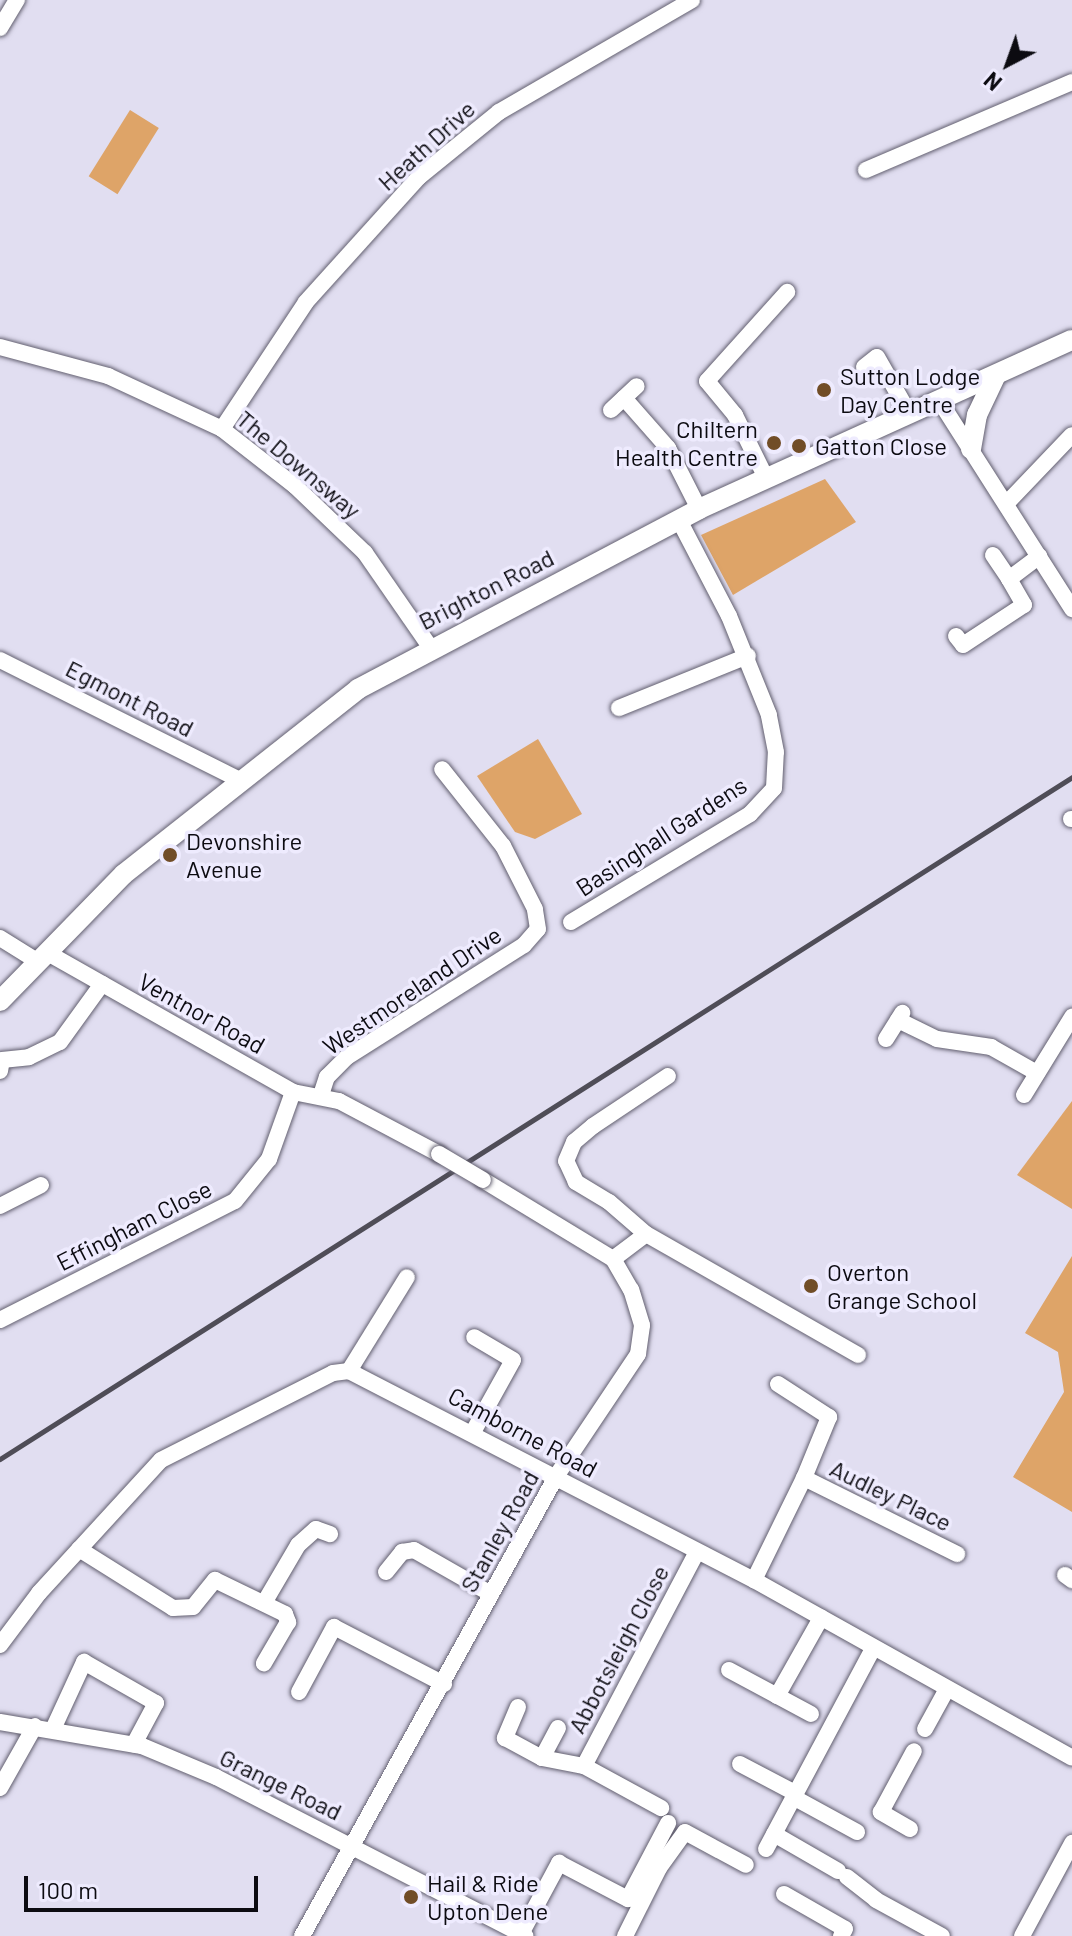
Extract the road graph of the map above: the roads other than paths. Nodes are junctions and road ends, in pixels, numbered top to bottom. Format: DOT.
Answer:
graph roads {
  1 [pos="17,0"];
  2 [pos="692,0"];
  3 [pos="0,28"];
  4 [pos="1072,82"];
  5 [pos="866,170"];
  6 [pos="788,292"];
  7 [pos="1072,340"];
  8 [pos="0,347"];
  9 [pos="864,367"];
  10 [pos="996,375"];
  11 [pos="637,386"];
  12 [pos="624,398"];
  13 [pos="939,400"];
  14 [pos="611,410"];
  15 [pos="909,413"];
  16 [pos="222,429"];
  17 [pos="1072,435"];
  18 [pos="971,449"];
  19 [pos="766,478"];
  20 [pos="1006,504"];
  21 [pos="699,509"];
  22 [pos="679,520"];
  23 [pos="993,555"];
  24 [pos="1039,556"];
  25 [pos="1009,579"];
  26 [pos="1072,609"];
  27 [pos="956,636"];
  28 [pos="430,647"];
  29 [pos="748,656"];
  30 [pos="0,660"];
  31 [pos="619,708"];
  32 [pos="442,769"];
  33 [pos="238,779"];
  34 [pos="571,922"];
  35 [pos="0,938"];
  36 [pos="42,956"];
  37 [pos="102,984"];
  38 [pos="0,1001"];
  39 [pos="1072,1017"];
  40 [pos="886,1039"];
  41 [pos="0,1071"];
  42 [pos="1037,1073"];
  43 [pos="668,1076"];
  44 [pos="293,1092"];
  45 [pos="321,1095"];
  46 [pos="1024,1095"];
  47 [pos="339,1101"];
  48 [pos="41,1185"];
  49 [pos="0,1206"];
  50 [pos="646,1234"];
  51 [pos="613,1259"];
  52 [pos="407,1277"];
  53 [pos="29,1306"];
  54 [pos="0,1320"];
  55 [pos="36,1322"];
  56 [pos="474,1337"];
  57 [pos="858,1355"];
  58 [pos="349,1371"];
  59 [pos="778,1384"];
  60 [pos="473,1432"];
  61 [pos="557,1475"];
  62 [pos="804,1478"];
  63 [pos="330,1534"];
  64 [pos="79,1549"];
  65 [pos="696,1554"];
  66 [pos="957,1554"];
  67 [pos="386,1572"];
  68 [pos="754,1580"];
  69 [pos="491,1594"];
  70 [pos="264,1603"];
  71 [pos="821,1618"];
  72 [pos="0,1645"];
  73 [pos="873,1649"];
  74 [pos="264,1663"];
  75 [pos="729,1670"];
  76 [pos="444,1684"];
  77 [pos="947,1689"];
  78 [pos="299,1692"];
  79 [pos="777,1696"];
  80 [pos="518,1707"];
  81 [pos="811,1714"];
  82 [pos="0,1722"];
  83 [pos="35,1726"];
  84 [pos="54,1727"];
  85 [pos="558,1728"];
  86 [pos="925,1729"];
  87 [pos="134,1744"];
  88 [pos="914,1751"];
  89 [pos="542,1758"];
  90 [pos="1072,1758"];
  91 [pos="740,1764"];
  92 [pos="584,1766"];
  93 [pos="0,1788"];
  94 [pos="794,1795"];
  95 [pos="910,1829"];
  96 [pos="857,1832"];
  97 [pos="1072,1843"];
  98 [pos="352,1846"];
  99 [pos="746,1865"];
  100 [pos="784,1894"];
  101 [pos="523,1935"];
  102 [pos="302,1936"];
  103 [pos="625,1936"];
  104 [pos="841,1936"];
  105 [pos="942,1936"];
  106 [pos="1022,1936"];
  1 -- 3 [label="street"];
  2 -- 16 [label="street, Heath Drive"];
  4 -- 5 [label="street"];
  6 -- 19 [label="street"];
  7 -- 10 [label="main road, Brighton Road"];
  8 -- 16 [label="street, The Downsway"];
  9 -- 15 [label="street"];
  10 -- 13 [label="main road, Brighton Road"];
  10 -- 18 [label="main road"];
  11 -- 12 [label="street"];
  12 -- 14 [label="street"];
  12 -- 21 [label="street"];
  13 -- 15 [label="main road, Brighton Road"];
  13 -- 18 [label="street"];
  15 -- 19 [label="main road, Brighton Road"];
  16 -- 28 [label="street, The Downsway"];
  17 -- 20 [label="street"];
  18 -- 20 [label="street"];
  19 -- 21 [label="main road, Brighton Road"];
  20 -- 24 [label="street"];
  21 -- 22 [label="main road, Brighton Road"];
  22 -- 28 [label="main road, Brighton Road"];
  22 -- 29 [label="street, Basinghall Gardens"];
  23 -- 25 [label="street"];
  24 -- 25 [label="street"];
  24 -- 26 [label="street"];
  25 -- 27 [label="street"];
  28 -- 33 [label="main road, Brighton Road"];
  29 -- 31 [label="street"];
  29 -- 34 [label="street, Basinghall Gardens"];
  30 -- 33 [label="street, Egmont Road"];
  32 -- 45 [label="street, Westmoreland Drive"];
  33 -- 36 [label="main road, Brighton Road"];
  35 -- 36 [label="street"];
  36 -- 37 [label="street, Ventnor Road"];
  36 -- 38 [label="main road, Brighton Road"];
  37 -- 41 [label="street"];
  37 -- 44 [label="street, Ventnor Road"];
  39 -- 42 [label="street"];
  40 -- 42 [label="street"];
  42 -- 46 [label="street"];
  43 -- 50 [label="street"];
  44 -- 45 [label="street, Ventnor Road"];
  44 -- 53 [label="street, Effingham Close"];
  45 -- 47 [label="street, Ventnor Road"];
  47 -- 51 [label="street, Stanley Road, bridge"];
  48 -- 49 [label="street"];
  50 -- 51 [label="street"];
  50 -- 57 [label="street"];
  51 -- 61 [label="street, Stanley Road"];
  52 -- 58 [label="street"];
  53 -- 54 [label="street, Effingham Close"];
  53 -- 55 [label="street"];
  56 -- 60 [label="street"];
  58 -- 60 [label="street, Camborne Road"];
  58 -- 64 [label="street"];
  59 -- 62 [label="street, Audley Place"];
  60 -- 61 [label="street, Camborne Road"];
  61 -- 65 [label="street, Camborne Road"];
  61 -- 69 [label="street, Stanley Road"];
  62 -- 66 [label="street, Audley Place"];
  62 -- 68 [label="street, Audley Place"];
  63 -- 70 [label="street"];
  64 -- 70 [label="street"];
  64 -- 72 [label="street"];
  65 -- 68 [label="street, Camborne Road"];
  65 -- 92 [label="street, Abbotsleigh Close"];
  67 -- 69 [label="street"];
  68 -- 71 [label="street, Camborne Road"];
  69 -- 76 [label="street, Stanley Road"];
  70 -- 74 [label="street"];
  71 -- 73 [label="street, Camborne Road"];
  71 -- 79 [label="street"];
  73 -- 77 [label="street, Camborne Road"];
  73 -- 94 [label="street"];
  75 -- 79 [label="street"];
  76 -- 78 [label="street"];
  76 -- 98 [label="street, Stanley Road"];
  77 -- 86 [label="street"];
  77 -- 90 [label="street, Camborne Road"];
  79 -- 81 [label="street"];
  80 -- 89 [label="street"];
  82 -- 83 [label="street, Grange Road"];
  83 -- 84 [label="street, Grange Road"];
  83 -- 93 [label="street"];
  84 -- 87 [label="street, Grange Road"];
  84 -- 87 [label="street"];
  85 -- 89 [label="street"];
  87 -- 98 [label="street, Grange Road"];
  88 -- 95 [label="street"];
  89 -- 92 [label="street"];
  91 -- 94 [label="street"];
  92 -- 101 [label="street"];
  94 -- 96 [label="street"];
  94 -- 105 [label="street"];
  97 -- 106 [label="street"];
  98 -- 101 [label="street, Grange Road"];
  98 -- 102 [label="street, Stanley Road"];
  99 -- 103 [label="street"];
  100 -- 104 [label="street"];
}
